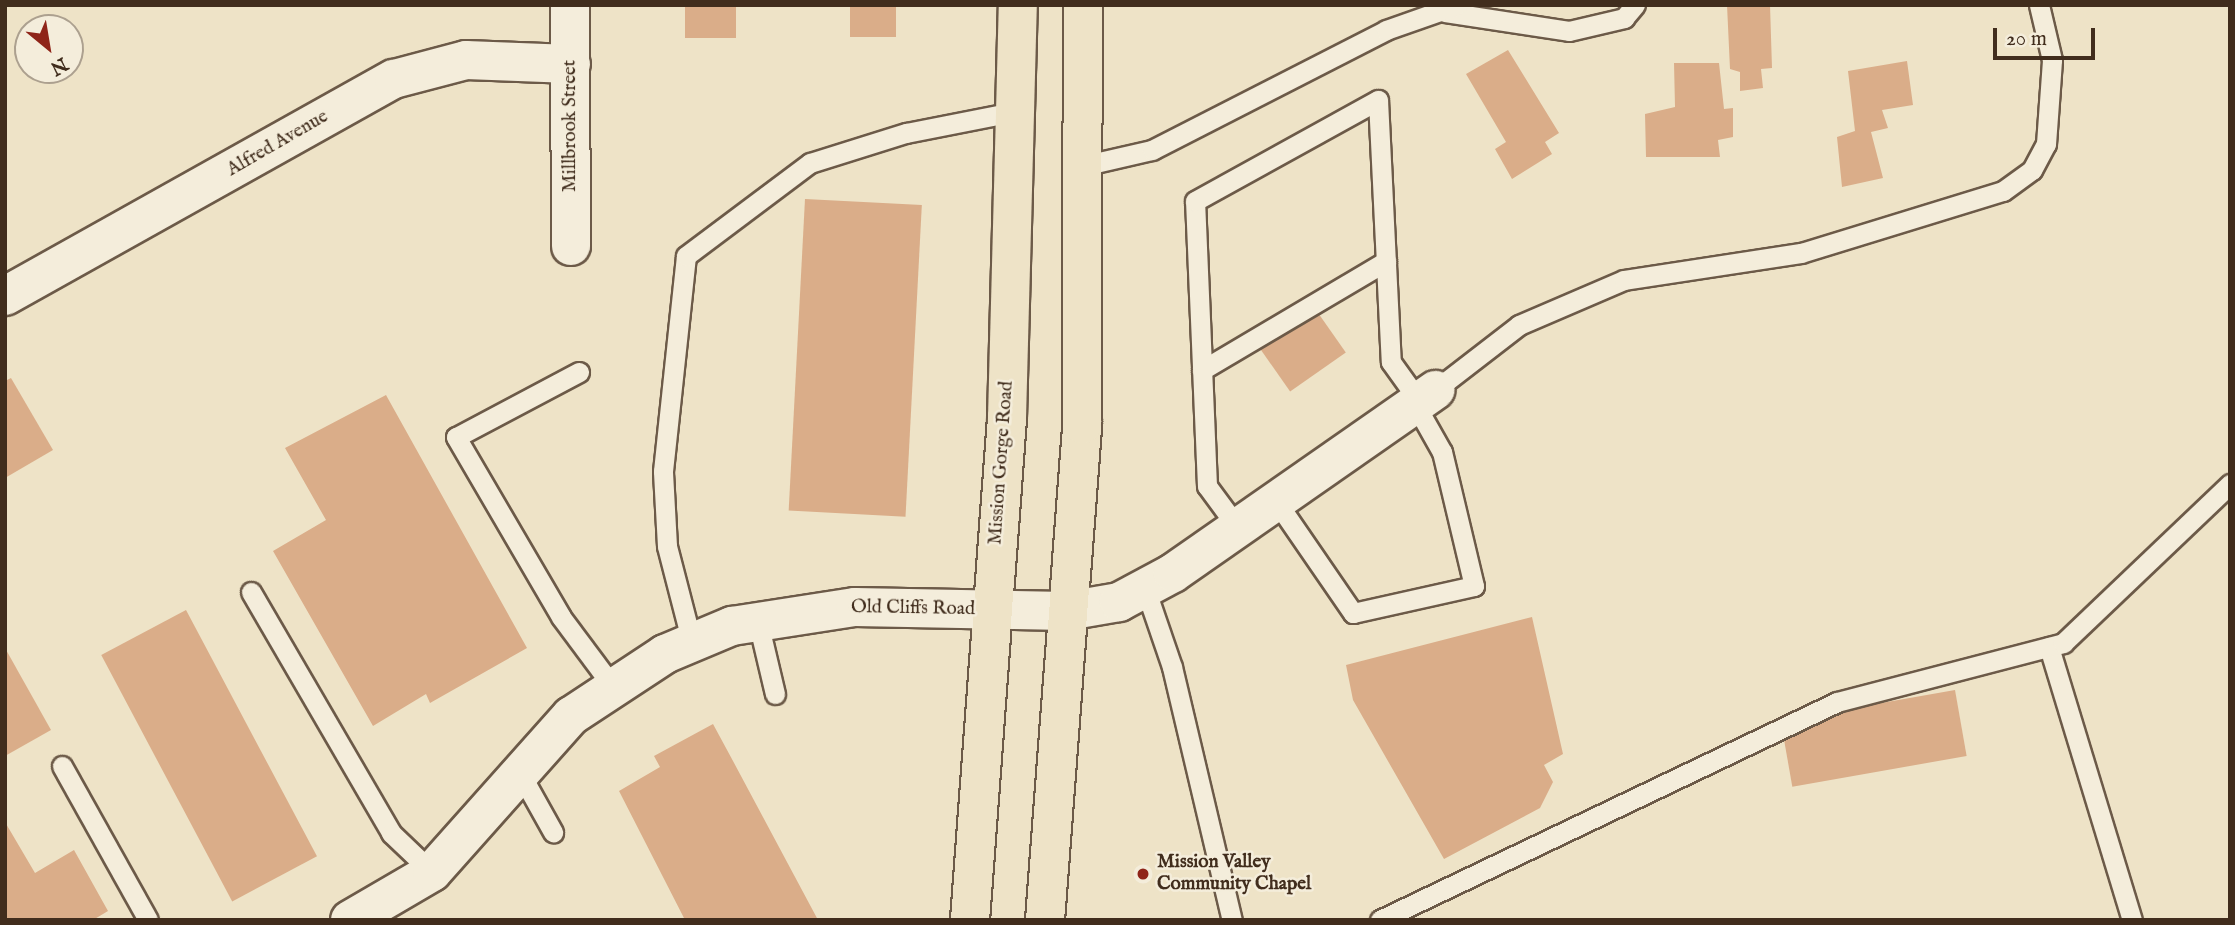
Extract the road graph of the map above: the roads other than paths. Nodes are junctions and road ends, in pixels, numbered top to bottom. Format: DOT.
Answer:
graph roads {
  1 [pos="570,5"];
  2 [pos="1018,5"];
  3 [pos="1083,5"];
  4 [pos="1635,5"];
  5 [pos="2039,5"];
  6 [pos="1451,8"];
  7 [pos="570,64"];
  8 [pos="1018,111"];
  9 [pos="1082,166"];
  10 [pos="571,246"];
  11 [pos="1386,261"];
  12 [pos="5,296"];
  13 [pos="1202,370"];
  14 [pos="579,372"];
  15 [pos="1423,399"];
  16 [pos="2230,484"];
  17 [pos="1276,501"];
  18 [pos="1238,528"];
  19 [pos="1145,589"];
  20 [pos="251,593"];
  21 [pos="990,610"];
  22 [pos="1067,611"];
  23 [pos="758,622"];
  24 [pos="692,643"];
  25 [pos="2049,647"];
  26 [pos="614,688"];
  27 [pos="775,694"];
  28 [pos="62,766"];
  29 [pos="520,774"];
  30 [pos="553,832"];
  31 [pos="432,872"];
  32 [pos="148,920"];
  33 [pos="350,920"];
  34 [pos="970,920"];
  35 [pos="1045,920"];
  36 [pos="1232,920"];
  37 [pos="1380,920"];
  38 [pos="2132,920"];
  1 -- 7 [label="street, Millbrook Street"];
  2 -- 8 [label="main road, Mission Gorge Road"];
  3 -- 9 [label="main road"];
  4 -- 6 [label="lane"];
  5 -- 15 [label="lane"];
  6 -- 9 [label="lane"];
  7 -- 10 [label="street, Millbrook Street"];
  7 -- 12 [label="street, Alfred Avenue"];
  8 -- 21 [label="main road, Mission Gorge Road"];
  8 -- 24 [label="lane"];
  9 -- 22 [label="main road"];
  11 -- 13 [label="lane"];
  11 -- 13 [label="lane"];
  11 -- 15 [label="lane"];
  13 -- 18 [label="lane"];
  14 -- 26 [label="lane"];
  15 -- 17 [label="street, Old Cliffs Road"];
  15 -- 17 [label="lane"];
  16 -- 25 [label="lane"];
  17 -- 18 [label="street, Old Cliffs Road"];
  18 -- 19 [label="street, Old Cliffs Road"];
  19 -- 22 [label="street, Old Cliffs Road"];
  19 -- 36 [label="lane"];
  20 -- 31 [label="lane"];
  21 -- 22 [label="street, Old Cliffs Road"];
  21 -- 23 [label="street, Old Cliffs Road"];
  21 -- 34 [label="main road, Mission Gorge Road"];
  22 -- 35 [label="main road"];
  23 -- 24 [label="street, Old Cliffs Road"];
  23 -- 27 [label="lane"];
  24 -- 26 [label="street, Old Cliffs Road"];
  25 -- 37 [label="lane"];
  25 -- 38 [label="lane"];
  26 -- 29 [label="street, Old Cliffs Road"];
  28 -- 32 [label="lane"];
  29 -- 30 [label="lane"];
  29 -- 31 [label="street, Old Cliffs Road"];
  31 -- 33 [label="street, Old Cliffs Road"];
}
